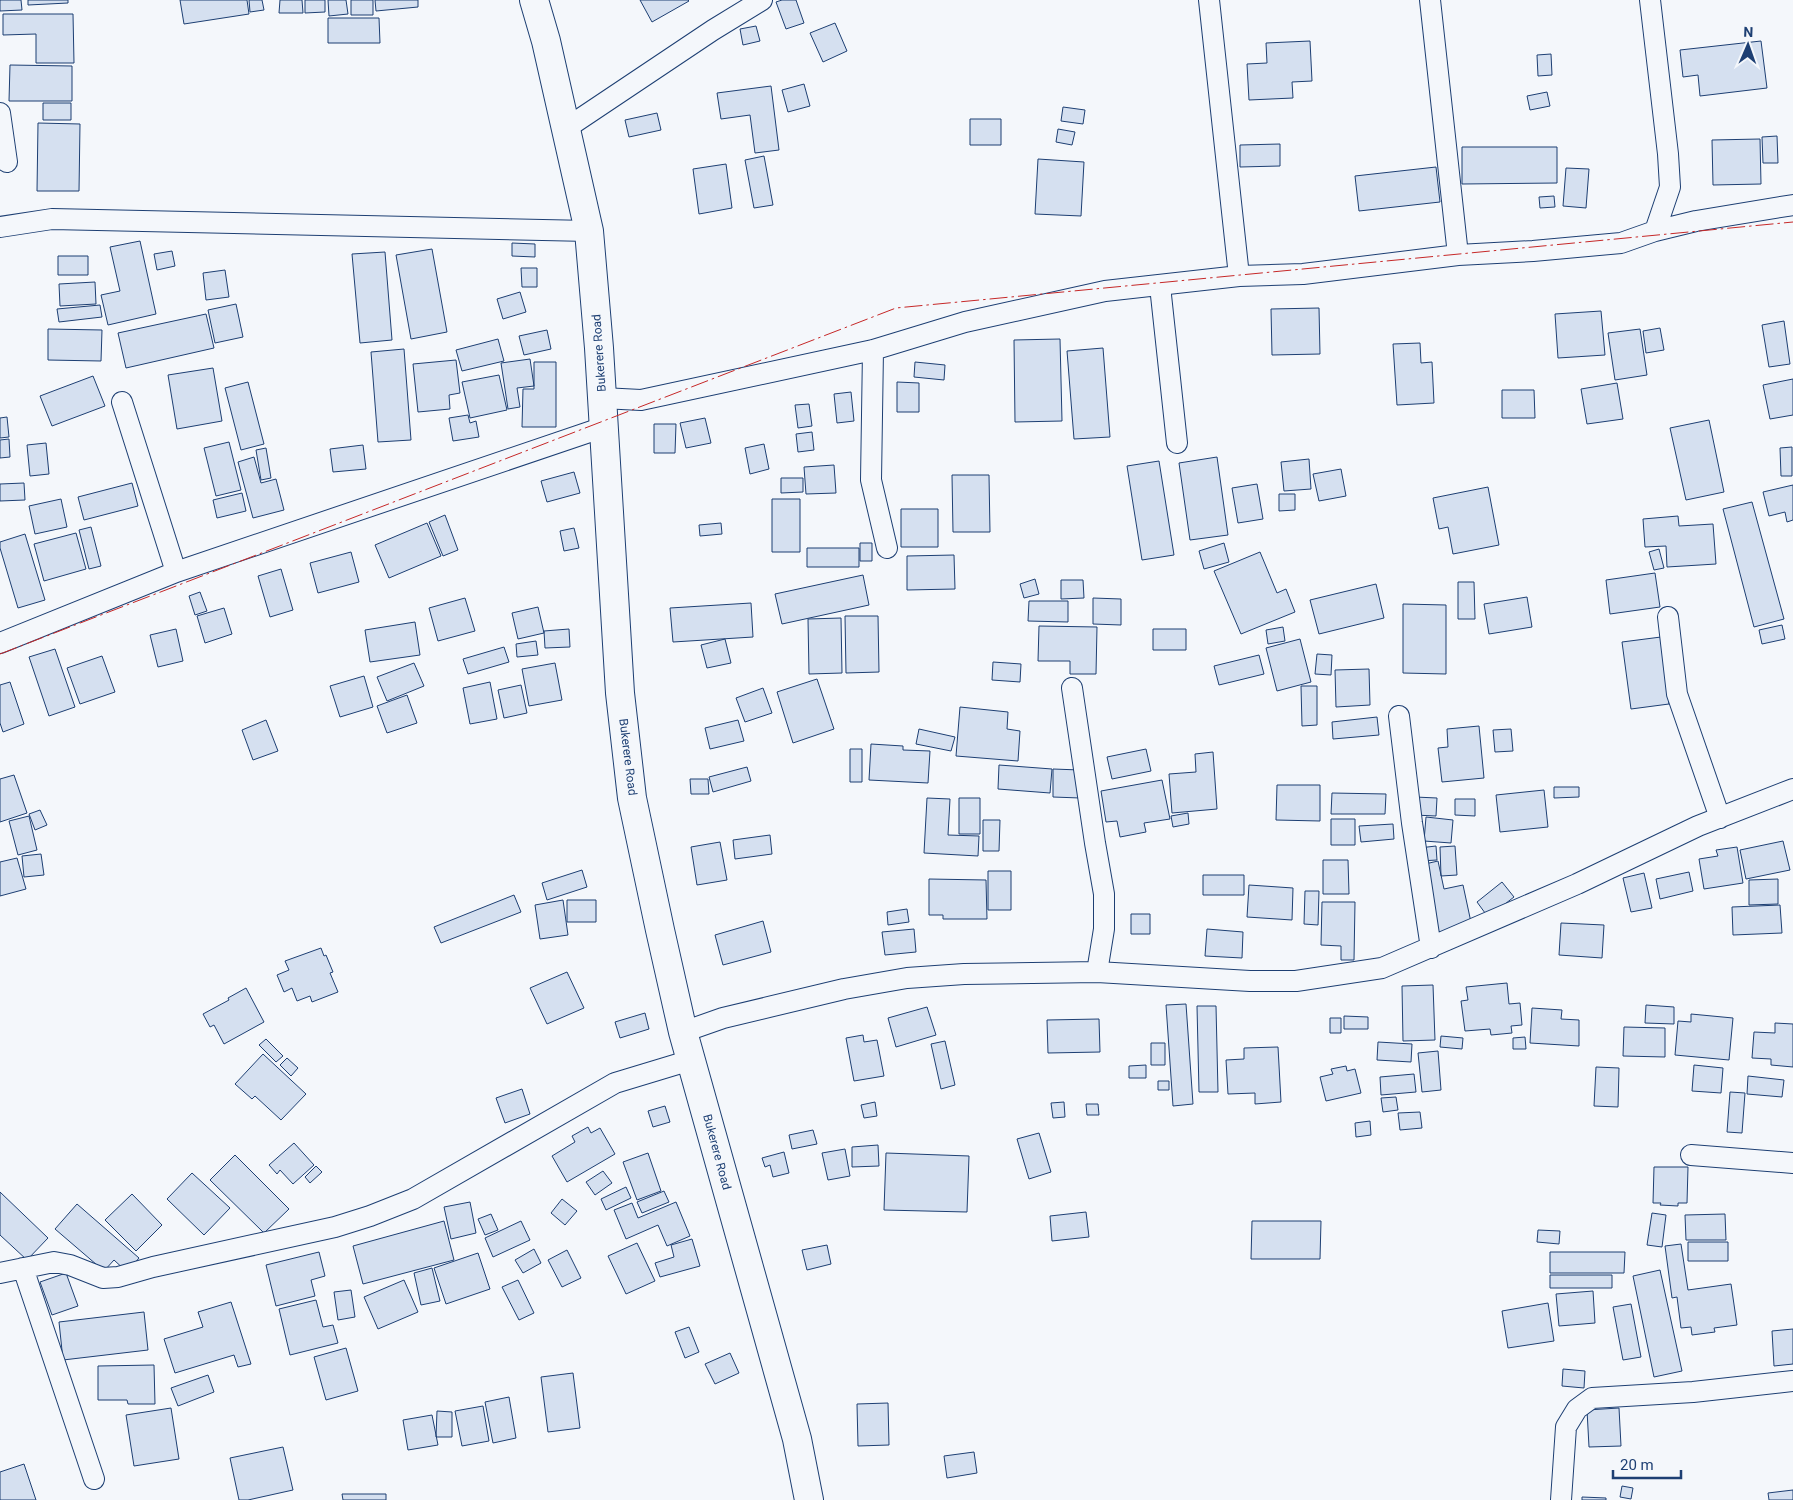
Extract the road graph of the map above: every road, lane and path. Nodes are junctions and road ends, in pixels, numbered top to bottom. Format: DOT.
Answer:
graph roads {
  1 [pos="534,0"];
  2 [pos="762,0"];
  3 [pos="1209,0"];
  4 [pos="1430,0"];
  5 [pos="1650,0"];
  6 [pos="0,113"];
  7 [pos="565,129"];
  8 [pos="7,162"];
  9 [pos="1793,205"];
  10 [pos="0,227"];
  11 [pos="1655,231"];
  12 [pos="589,232"];
  13 [pos="1458,255"];
  14 [pos="1239,276"];
  15 [pos="1160,286"];
  16 [pos="873,350"];
  17 [pos="602,398"];
  18 [pos="122,402"];
  19 [pos="604,427"];
  20 [pos="1177,443"];
  21 [pos="887,548"];
  22 [pos="176,572"];
  23 [pos="1668,617"];
  24 [pos="0,643"];
  25 [pos="1072,688"];
  26 [pos="1399,716"];
  27 [pos="1793,790"];
  28 [pos="1720,818"];
  29 [pos="1431,948"];
  30 [pos="1097,972"];
  31 [pos="684,1032"];
  32 [pos="691,1060"];
  33 [pos="1690,1156"];
  34 [pos="1793,1163"];
  35 [pos="23,1268"];
  36 [pos="0,1273"];
  37 [pos="1793,1382"];
  38 [pos="94,1479"];
  39 [pos="809,1500"];
  40 [pos="1561,1500"];
  1 -- 7 [label="main road, Bukerere Road"];
  2 -- 7 [label="street"];
  3 -- 14 [label="street"];
  4 -- 13 [label="street"];
  5 -- 11 [label="street"];
  6 -- 8 [label="street"];
  7 -- 12 [label="main road, Bukerere Road"];
  9 -- 11 [label="street"];
  10 -- 12 [label="street"];
  11 -- 13 [label="street"];
  12 -- 17 [label="main road, Bukerere Road"];
  13 -- 14 [label="street"];
  14 -- 15 [label="street"];
  15 -- 16 [label="street"];
  15 -- 20 [label="street"];
  16 -- 17 [label="street"];
  16 -- 21 [label="street"];
  17 -- 19 [label="main road, Bukerere Road"];
  18 -- 22 [label="street"];
  19 -- 22 [label="street"];
  19 -- 31 [label="main road, Bukerere Road"];
  22 -- 24 [label="street"];
  23 -- 28 [label="street"];
  25 -- 30 [label="street"];
  26 -- 29 [label="street"];
  27 -- 28 [label="street"];
  28 -- 29 [label="street"];
  29 -- 30 [label="street"];
  30 -- 31 [label="street"];
  31 -- 32 [label="main road, Bukerere Road"];
  32 -- 35 [label="street"];
  32 -- 39 [label="main road, Bukerere Road"];
  33 -- 34 [label="street"];
  35 -- 36 [label="street"];
  35 -- 38 [label="street"];
  37 -- 40 [label="street"];
}
